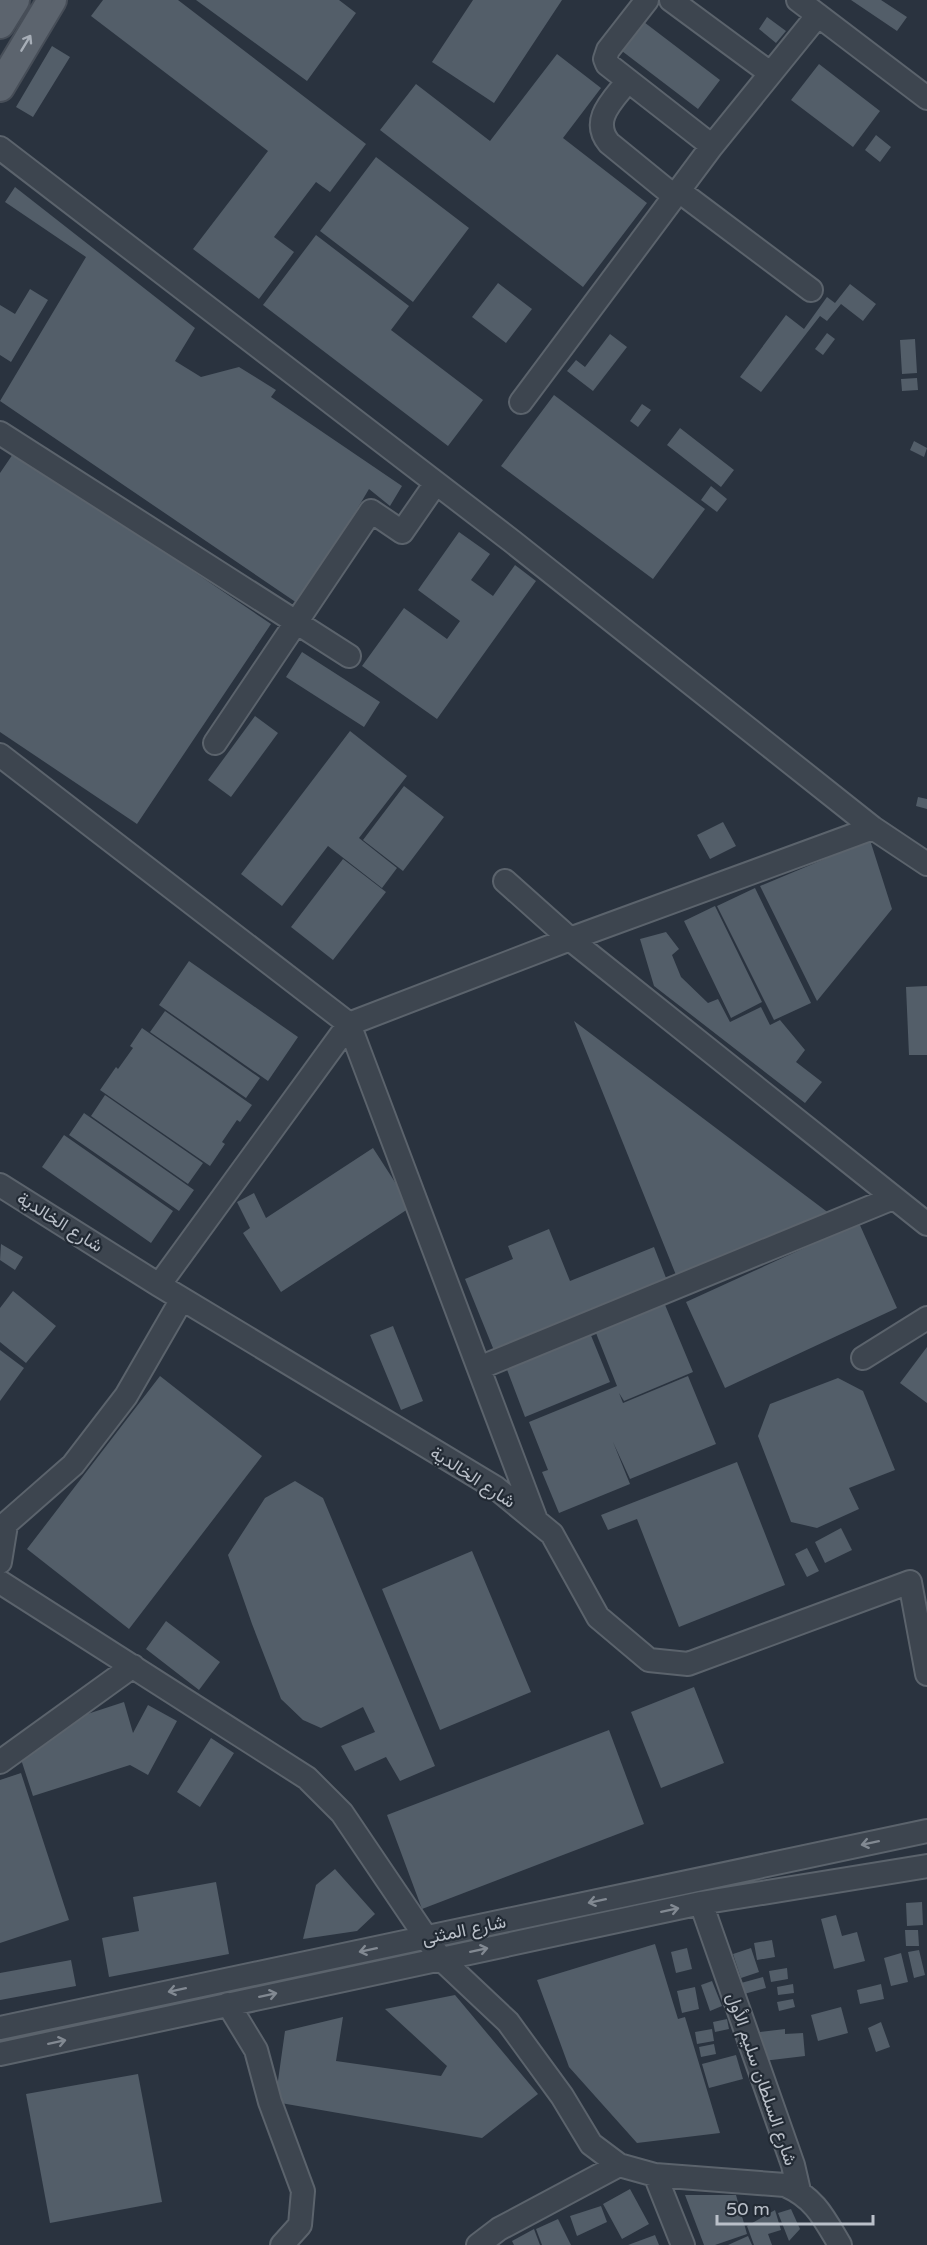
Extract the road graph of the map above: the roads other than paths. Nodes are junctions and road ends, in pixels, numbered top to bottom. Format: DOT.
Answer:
graph roads {
  1 [pos="15,0"];
  2 [pos="52,0"];
  3 [pos="647,0"];
  4 [pos="671,0"];
  5 [pos="798,0"];
  6 [pos="818,15"];
  7 [pos="0,24"];
  8 [pos="770,73"];
  9 [pos="627,82"];
  10 [pos="0,87"];
  11 [pos="927,99"];
  12 [pos="712,146"];
  13 [pos="0,148"];
  14 [pos="676,194"];
  15 [pos="811,290"];
  16 [pos="521,402"];
  17 [pos="0,433"];
  18 [pos="436,483"];
  19 [pos="296,622"];
  20 [pos="349,656"];
  21 [pos="215,742"];
  22 [pos="0,755"];
  23 [pos="873,828"];
  24 [pos="927,864"];
  25 [pos="505,881"];
  26 [pos="570,939"];
  27 [pos="349,1024"];
  28 [pos="0,1185"];
  29 [pos="893,1197"];
  30 [pos="927,1224"];
  31 [pos="159,1285"];
  32 [pos="182,1299"];
  33 [pos="927,1318"];
  34 [pos="863,1358"];
  35 [pos="479,1368"];
  36 [pos="537,1522"];
  37 [pos="3,1527"];
  38 [pos="0,1562"];
  39 [pos="0,1582"];
  40 [pos="921,1583"];
  41 [pos="133,1666"];
  42 [pos="927,1674"];
  43 [pos="0,1762"];
  44 [pos="927,1831"];
  45 [pos="927,1866"];
  46 [pos="700,1904"];
  47 [pos="425,1938"];
  48 [pos="440,1958"];
  49 [pos="228,2004"];
  50 [pos="0,2028"];
  51 [pos="0,2054"];
  52 [pos="619,2165"];
  53 [pos="655,2175"];
  54 [pos="799,2191"];
  55 [pos="502,2237"];
  56 [pos="282,2245"];
  57 [pos="478,2245"];
  58 [pos="683,2245"];
  59 [pos="840,2245"];
  1 -- 7 [label="main road"];
  10 -- 2 [label="main road, one-way"];
  3 -- 9 [label="street"];
  4 -- 8 [label="street"];
  5 -- 6 [label="street"];
  6 -- 8 [label="street"];
  6 -- 11 [label="street"];
  8 -- 12 [label="street"];
  9 -- 12 [label="street"];
  9 -- 14 [label="street"];
  12 -- 14 [label="street"];
  13 -- 18 [label="street"];
  14 -- 15 [label="street"];
  14 -- 16 [label="street"];
  17 -- 19 [label="street"];
  18 -- 19 [label="street"];
  18 -- 23 [label="street"];
  19 -- 20 [label="street"];
  19 -- 21 [label="street"];
  22 -- 27 [label="street"];
  23 -- 24 [label="street"];
  23 -- 26 [label="street"];
  25 -- 26 [label="street"];
  26 -- 27 [label="street"];
  26 -- 29 [label="street"];
  27 -- 31 [label="street"];
  27 -- 35 [label="street"];
  28 -- 31 [label="street, شارع الخالدية"];
  29 -- 30 [label="street"];
  29 -- 35 [label="street"];
  31 -- 32 [label="street, شارع الخالدية"];
  32 -- 36 [label="street, شارع الخالدية"];
  32 -- 37 [label="street"];
  33 -- 34 [label="street"];
  35 -- 36 [label="street"];
  36 -- 40 [label="street, شارع الخالدية"];
  37 -- 38 [label="street"];
  39 -- 41 [label="street"];
  40 -- 42 [label="street, شارع الخالدية"];
  41 -- 43 [label="street"];
  41 -- 47 [label="street"];
  44 -- 47 [label="street, شارع المثنى, one-way"];
  45 -- 46 [label="street, شارع المثنى"];
  48 -- 46 [label="street, شارع المثنى, one-way"];
  46 -- 54 [label="street, شارع السلطان سليم الأول"];
  47 -- 48 [label="street"];
  47 -- 50 [label="street, شارع المثنى, one-way"];
  49 -- 48 [label="street, شارع المثنى, one-way"];
  48 -- 52 [label="street"];
  51 -- 49 [label="street, شارع المثنى, one-way"];
  49 -- 56 [label="street"];
  52 -- 53 [label="street"];
  52 -- 55 [label="street"];
  53 -- 54 [label="street"];
  53 -- 58 [label="street"];
  54 -- 59 [label="street"];
  55 -- 57 [label="street"];
}
